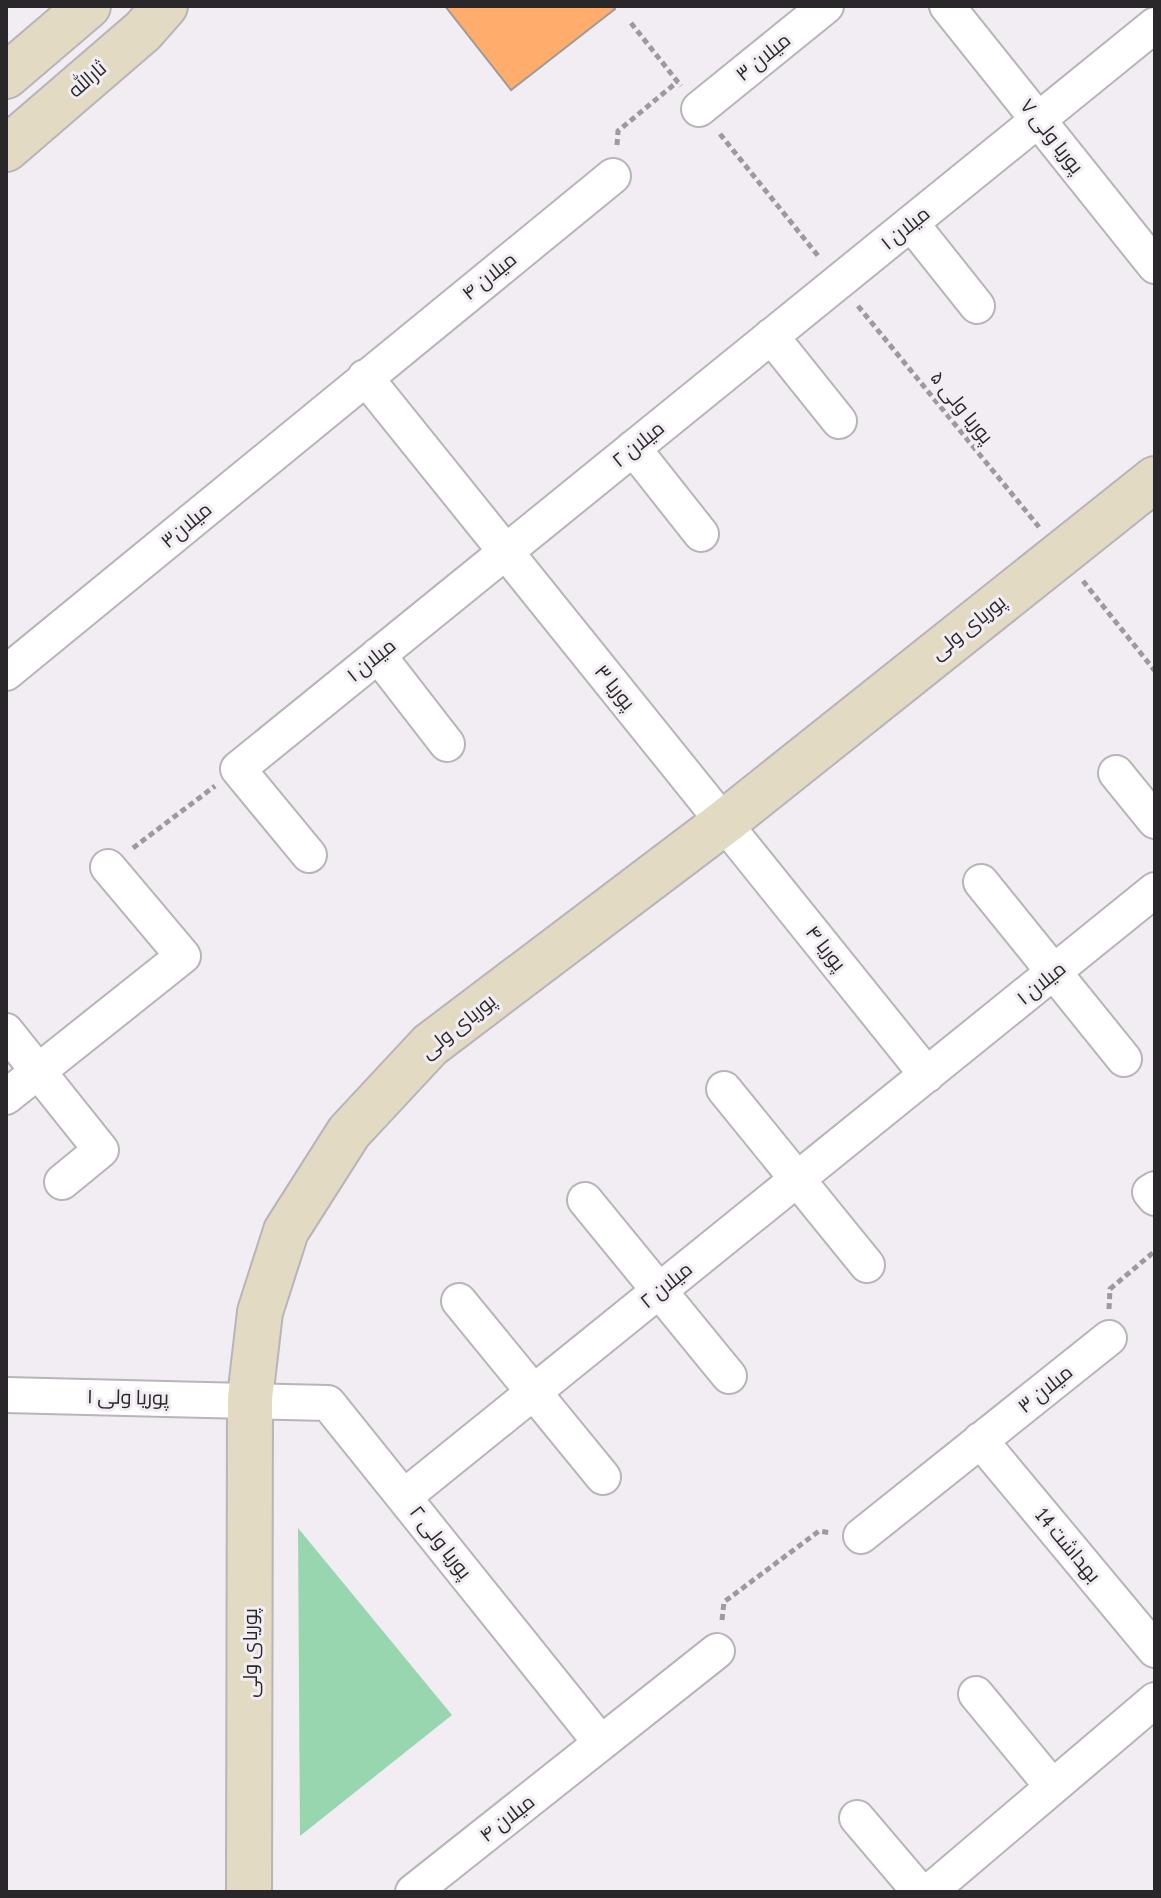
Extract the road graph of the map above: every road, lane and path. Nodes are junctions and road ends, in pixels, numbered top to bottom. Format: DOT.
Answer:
graph roads {
  1 [pos="88,6"];
  2 [pos="165,6"];
  3 [pos="826,6"];
  4 [pos="947,6"];
  5 [pos="631,23"];
  6 [pos="1155,25"];
  7 [pos="6,76"];
  8 [pos="677,82"];
  9 [pos="699,109"];
  10 [pos="1039,119"];
  11 [pos="6,149"];
  12 [pos="613,176"];
  13 [pos="911,223"];
  14 [pos="1155,266"];
  15 [pos="838,282"];
  16 [pos="977,306"];
  17 [pos="771,336"];
  18 [pos="365,377"];
  19 [pos="839,421"];
  20 [pos="633,448"];
  21 [pos="1155,479"];
  22 [pos="701,534"];
  23 [pos="505,552"];
  24 [pos="1060,553"];
  25 [pos="378,655"];
  26 [pos="1155,671"];
  27 [pos="6,673"];
  28 [pos="447,744"];
  29 [pos="238,769"];
  30 [pos="1116,773"];
  31 [pos="726,821"];
  32 [pos="1155,821"];
  33 [pos="309,855"];
  34 [pos="108,867"];
  35 [pos="981,882"];
  36 [pos="1155,890"];
  37 [pos="1054,972"];
  38 [pos="6,1031"];
  39 [pos="1124,1059"];
  40 [pos="39,1071"];
  41 [pos="927,1075"];
  42 [pos="724,1089"];
  43 [pos="6,1097"];
  44 [pos="797,1179"];
  45 [pos="62,1182"];
  46 [pos="1155,1189"];
  47 [pos="1155,1198"];
  48 [pos="585,1200"];
  49 [pos="1155,1251"];
  50 [pos="867,1265"];
  51 [pos="659,1291"];
  52 [pos="459,1301"];
  53 [pos="1109,1338"];
  54 [pos="729,1376"];
  55 [pos="534,1392"];
  56 [pos="6,1395"];
  57 [pos="250,1398"];
  58 [pos="980,1440"];
  59 [pos="603,1477"];
  60 [pos="405,1496"];
  61 [pos="861,1536"];
  62 [pos="1155,1650"];
  63 [pos="717,1651"];
  64 [pos="976,1694"];
  65 [pos="1155,1700"];
  66 [pos="601,1743"];
  67 [pos="1051,1785"];
  68 [pos="857,1818"];
  69 [pos="249,1892"];
  70 [pos="413,1892"];
  71 [pos="920,1892"];
  72 [pos="929,1892"];
  1 -- 7 [label="street"];
  2 -- 11 [label="street, ثارالله"];
  3 -- 9 [label="street, میلان ۳"];
  4 -- 10 [label="street, پوریا ولی ۷"];
  5 -- 8 [label="path, پوریا ولی ۵"];
  6 -- 10 [label="street"];
  8 -- 9 [label="path, پوریا ولی ۵"];
  8 -- 12 [label="path"];
  9 -- 15 [label="path, پوریا ولی ۵"];
  10 -- 13 [label="street, میلان ۱"];
  10 -- 14 [label="street, پوریا ولی ۷"];
  12 -- 18 [label="street, میلان ۴"];
  13 -- 15 [label="street, میلان ۱"];
  13 -- 16 [label="street"];
  15 -- 17 [label="street, میلان ۱"];
  15 -- 24 [label="path, پوریا ولی ۵"];
  17 -- 19 [label="street"];
  17 -- 20 [label="street, میلان ۲"];
  18 -- 23 [label="street, پوریا ۳"];
  18 -- 27 [label="street, میلان۳"];
  20 -- 22 [label="street"];
  20 -- 23 [label="street, میلان ۲"];
  21 -- 24 [label="street, پوریای ولی"];
  23 -- 25 [label="street, میلان ۱"];
  23 -- 31 [label="street, پوریا ۳"];
  24 -- 26 [label="path, پوریا ولی ۵"];
  24 -- 31 [label="street, پوریای ولی"];
  25 -- 28 [label="street"];
  25 -- 29 [label="street, میلان ۱"];
  29 -- 33 [label="street"];
  29 -- 34 [label="path"];
  30 -- 32 [label="street"];
  31 -- 41 [label="street, پوریا ۴"];
  31 -- 57 [label="street, پوریای ولی"];
  34 -- 40 [label="street"];
  35 -- 37 [label="street"];
  36 -- 37 [label="street, میلان ۱"];
  37 -- 39 [label="street"];
  37 -- 41 [label="street, میلان ۱"];
  38 -- 40 [label="street"];
  40 -- 43 [label="street"];
  40 -- 45 [label="street"];
  41 -- 44 [label="street, میلان ۲"];
  42 -- 44 [label="street"];
  44 -- 50 [label="street"];
  44 -- 51 [label="street, میلان ۲"];
  46 -- 47 [label="street"];
  48 -- 51 [label="street"];
  49 -- 53 [label="path"];
  51 -- 54 [label="street"];
  51 -- 55 [label="street, میلان ۲"];
  52 -- 55 [label="street"];
  53 -- 58 [label="street, میلان ۳"];
  55 -- 59 [label="street"];
  55 -- 60 [label="street, میلان ۲"];
  56 -- 57 [label="street, پوریا ولی ۱"];
  57 -- 60 [label="street, پوریا ولی ۲"];
  57 -- 69 [label="street, پوریای ولی"];
  58 -- 61 [label="street"];
  58 -- 62 [label="street, بهداشت 14"];
  60 -- 66 [label="street, پوریا ولی ۲"];
  61 -- 63 [label="path"];
  63 -- 66 [label="street"];
  64 -- 67 [label="street"];
  65 -- 67 [label="street"];
  66 -- 70 [label="street, میلان ۴"];
  67 -- 72 [label="street"];
  68 -- 71 [label="street"];
}
